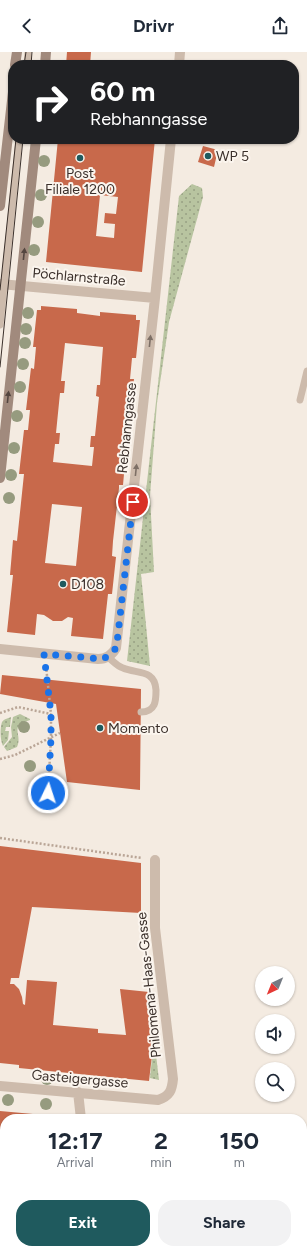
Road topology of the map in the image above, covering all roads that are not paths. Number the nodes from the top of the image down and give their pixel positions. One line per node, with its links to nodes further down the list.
1 (8, 136): 5 (main road)
2 (18, 144): 6 (lane)
3 (35, 144): 7 (main road, one-way to 3)
4 (170, 144): 8 (street, Rebhanngasse)
5 (0, 206)
6 (2, 284): 7 (street, Pöchlarnstraße); 9 (lane)
7 (20, 286): 8 (street, Pöchlarnstraße); 12 (main road, one-way to 7)
8 (155, 298): 14 (street, Rebhanngasse, one-way to 8)
9 (0, 325)
10 (307, 371): 11 (lane)
11 (300, 400)
12 (0, 478)
13 (0, 649): 14 (street)
14 (108, 657): 15 (lane)
15 (141, 712)
16 (156, 860): 19 (street, Philomena-Haas-Gasse)
17 (0, 1086): 18 (street, Gasteigergasse)
18 (78, 1092): 19 (street, Gasteigergasse); 20 (street)
19 (158, 1100)
20 (80, 1114)

